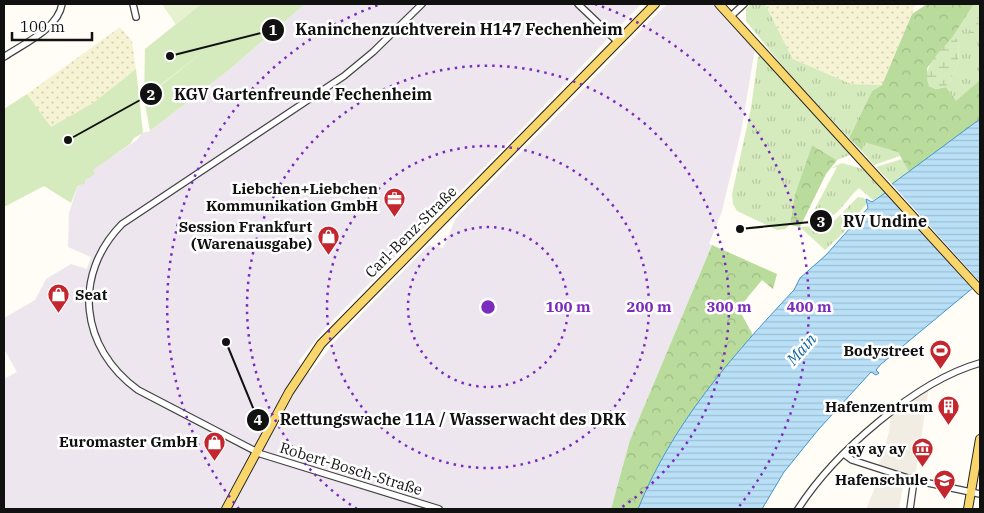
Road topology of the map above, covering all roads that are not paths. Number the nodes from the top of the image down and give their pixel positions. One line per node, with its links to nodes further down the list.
1 (62, 4): 11 (street)
2 (134, 4): 9 (street)
3 (422, 4): 15 (street, Robert-Bosch-Straße)
4 (578, 4): 10 (street)
5 (655, 4): 10 (main road, Carl-Benz-Straße)
6 (719, 4): 8 (main road)
7 (744, 4): 8 (street)
8 (731, 16): 12 (main road)
9 (136, 17)
10 (618, 42): 15 (main road, Carl-Benz-Straße)
11 (4, 57)
12 (980, 290)
13 (980, 363): 16 (street)
14 (980, 439): 18 (main road)
15 (256, 452): 20 (main road, Carl-Benz-Straße); 21 (street, Robert-Bosch-Straße)
16 (844, 454): 17 (street); 22 (street)
17 (914, 480): 18 (street); 23 (street)
18 (971, 492): 19 (street); 24 (main road)
19 (980, 494)
20 (226, 509)
21 (438, 509)
22 (798, 509)
23 (910, 509)
24 (968, 509)

